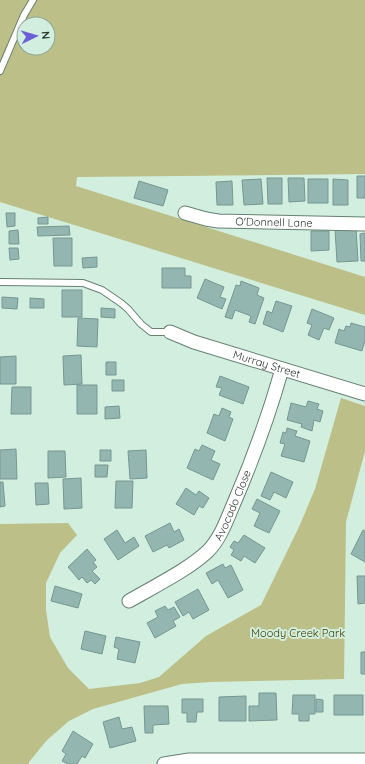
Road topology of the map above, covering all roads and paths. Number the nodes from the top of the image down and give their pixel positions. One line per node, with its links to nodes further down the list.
1 (33, 0): 2 (lane)
2 (0, 71)
3 (185, 212): 4 (street, O'Donnell Lane)
4 (365, 224)
5 (0, 282): 6 (lane)
6 (170, 332): 7 (street, Murray Street)
7 (282, 369): 8 (street, Murray Street); 9 (street, Avocado Close)
8 (365, 394)
9 (128, 601)
10 (365, 760): 11 (street)
11 (164, 764)

